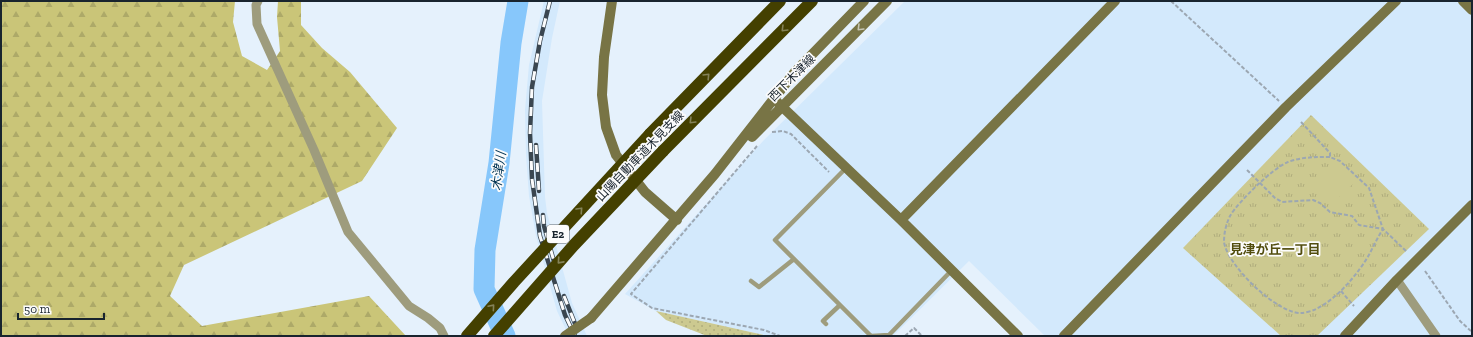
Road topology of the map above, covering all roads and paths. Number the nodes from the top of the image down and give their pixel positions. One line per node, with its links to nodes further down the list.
1 (258, 1): 37 (street)
2 (612, 1): 23 (street)
3 (780, 1): 38 (highway, 山陽自動車道木見支線 / E2, one-way to 3, bridge)
4 (812, 1): 39 (highway, 山陽自動車道木見支線 / E2, one-way to 39, bridge)
5 (864, 1): 13 (street, 西下木津線)
6 (887, 1): 13 (street, 西下木津線, one-way to 13)
7 (1115, 1): 24 (street)
8 (1171, 1): 12 (path)
9 (1396, 1): 46 (street)
10 (1463, 1): 11 (street)
11 (1472, 10)
12 (1280, 102)
13 (777, 103): 18 (street); 23 (street, 西下木津線)
14 (1301, 122): 17 (path)
15 (768, 134): 20 (path)
16 (757, 146): 41 (path)
17 (1330, 157): 21 (path); 25 (path)
18 (846, 168): 24 (street); 27 (lane)
19 (1247, 170): 21 (path)
20 (829, 172)
21 (1261, 183): 25 (path); 32 (path)
22 (1472, 205): 30 (street)
23 (677, 220): 40 (street, 西下木津線, bridge)
24 (901, 220): 28 (street)
25 (1383, 229): 26 (path); 32 (path)
26 (1407, 252)
27 (794, 259): 31 (lane); 33 (lane)
28 (951, 270): 42 (lane); 45 (street)
29 (1425, 271): 36 (path)
30 (1397, 280): 47 (street); 48 (street)
31 (751, 281)
32 (1341, 291): 34 (path)
33 (840, 305): 35 (lane); 42 (lane)
34 (1354, 306)
35 (826, 324)
36 (1472, 332)
37 (444, 336)
38 (467, 336)
39 (494, 336)
40 (565, 336)
41 (780, 336)
42 (872, 336)
43 (905, 336): 44 (path)
44 (922, 336)
45 (1018, 336)
46 (1064, 336)
47 (1345, 336)
48 (1436, 336)

